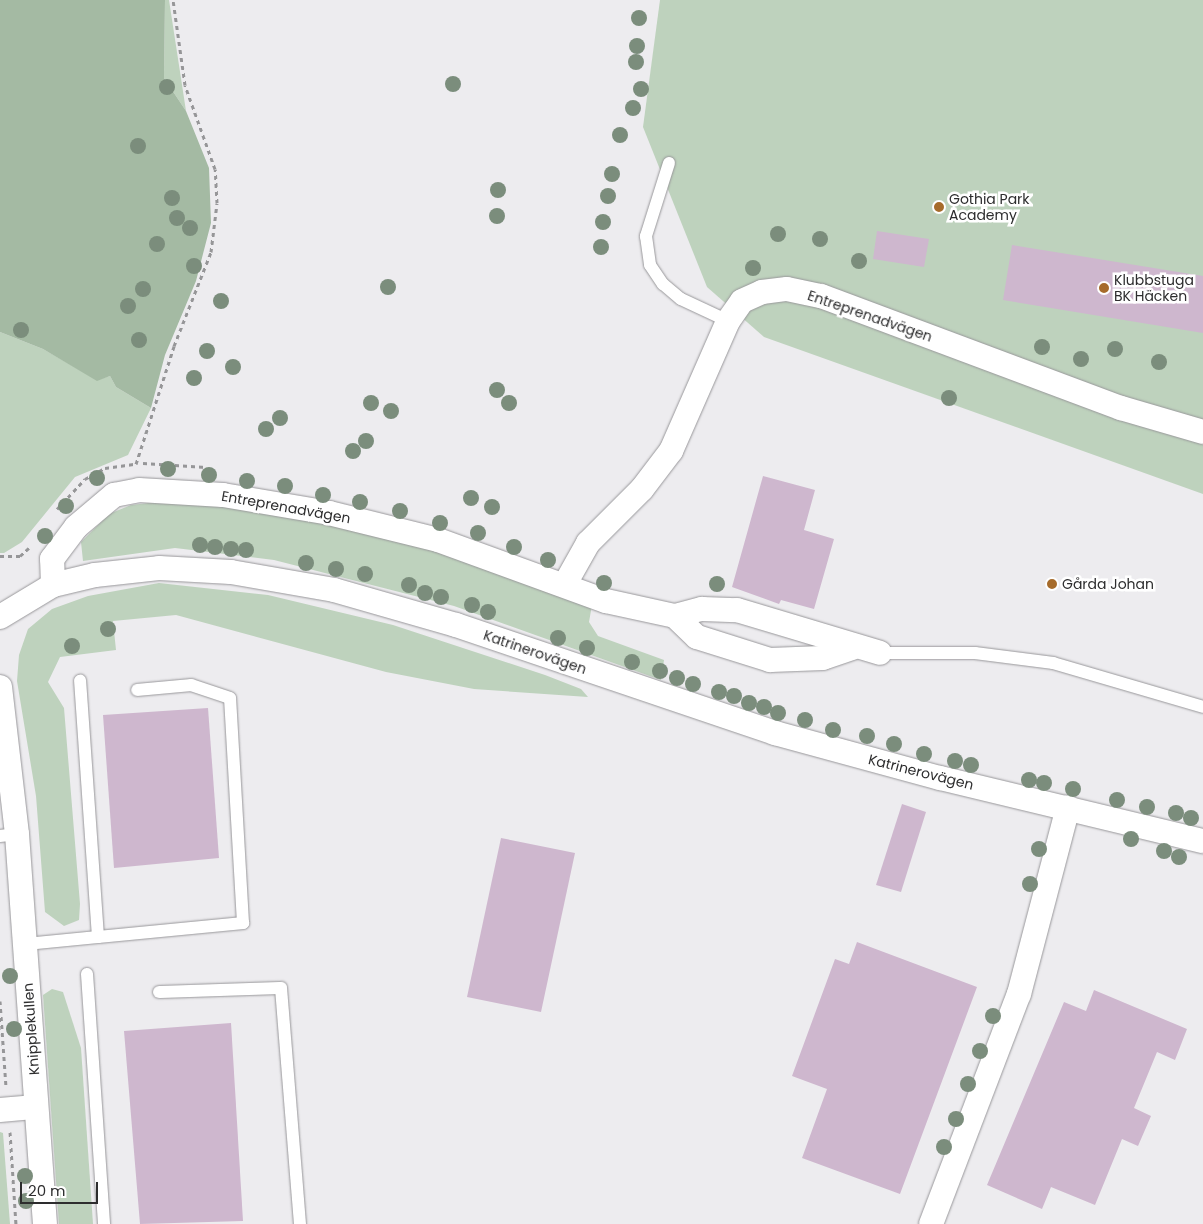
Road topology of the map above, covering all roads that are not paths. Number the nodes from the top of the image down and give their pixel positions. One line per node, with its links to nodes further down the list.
1 (669, 163): 2 (lane)
2 (728, 320): 3 (street, Entreprenadvägen); 4 (street, Entreprenadvägen)
3 (1203, 432)
4 (565, 584): 5 (street, Entreprenadvägen); 6 (street, Entreprenadvägen)
5 (53, 585): 7 (street, Katrinerovägen); 14 (street, Katrinerovägen)
6 (674, 616): 8 (street, Entreprenadvägen); 8 (street, Entreprenadvägen)
7 (0, 617)
8 (852, 648): 9 (street, Entreprenadvägen)
9 (880, 653): 13 (lane)
10 (80, 681): 17 (lane)
11 (0, 686): 15 (street, Knipplekullen)
12 (136, 690): 17 (lane)
13 (1203, 707)
14 (1068, 807): 16 (street, Katrinerovägen); 26 (street)
15 (8, 835): 18 (street, Knipplekullen)
16 (1203, 841)
17 (98, 937): 18 (lane)
18 (26, 944): 21 (street, Knipplekullen)
19 (87, 974): 24 (lane)
20 (159, 992): 25 (lane)
21 (36, 1106): 22 (street); 23 (street, Knipplekullen)
22 (0, 1110)
23 (45, 1224)
24 (104, 1224)
25 (300, 1224)
26 (931, 1224)

